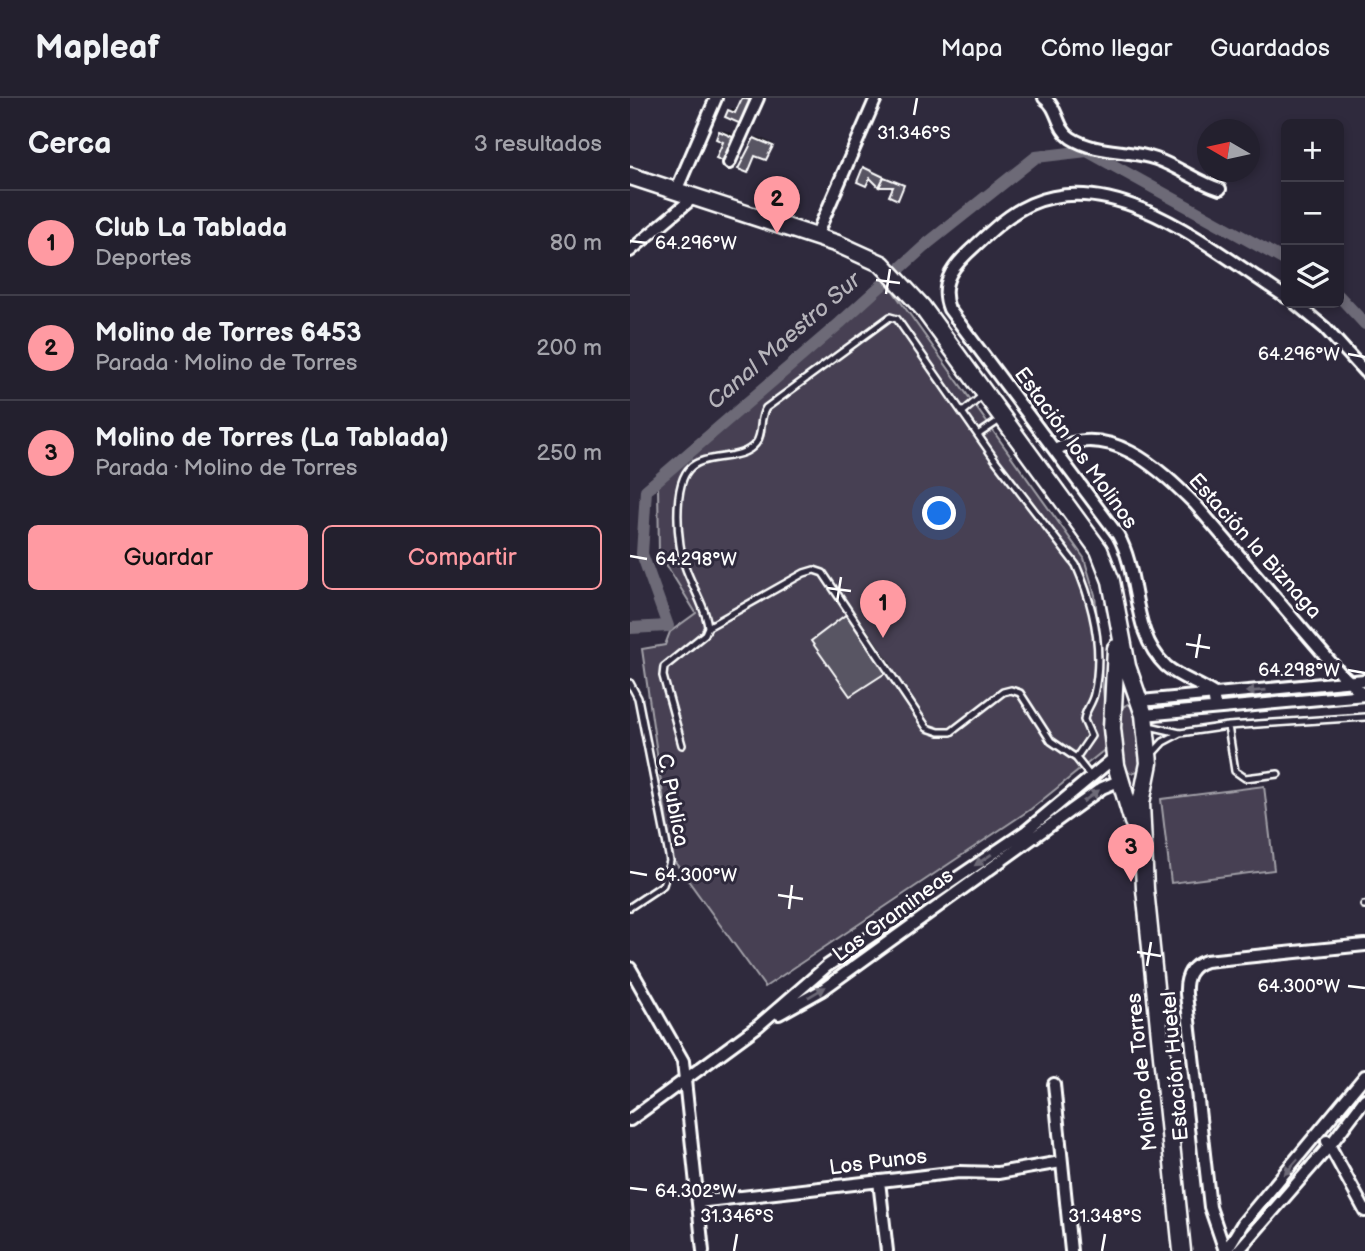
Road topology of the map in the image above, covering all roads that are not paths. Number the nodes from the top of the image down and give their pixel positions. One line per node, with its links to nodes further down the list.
1 (716, 98): 8 (street)
2 (758, 98): 5 (street)
3 (876, 98): 10 (street)
4 (1044, 98): 7 (street)
5 (729, 163)
6 (630, 176): 8 (main road, Molino de Torres)
7 (1220, 190)
8 (676, 191): 9 (main road, Molino de Torres)
9 (694, 197): 10 (main road, Molino de Torres); 11 (street)
10 (816, 236): 14 (main road, Molino de Torres)
11 (630, 251)
12 (1281, 294): 20 (street, Estación los Molinos)
13 (1301, 308): 15 (street)
14 (934, 323): 16 (main road, Molino de Torres); 21 (main road, Molino de Torres)
15 (1365, 372)
16 (985, 394): 17 (lane); 18 (main road, Molino de Torres)
17 (964, 411): 19 (lane); 23 (lane)
18 (1002, 418): 19 (lane); 21 (main road, Molino de Torres)
19 (979, 434): 38 (lane)
20 (1055, 450): 24 (street, Estación la Biznaga); 27 (street, Estación los Molinos)
21 (1041, 467): 22 (main road, Molino de Torres)
22 (1116, 618): 31 (main road, Molino de Torres); 32 (main road, Molino de Torres)
23 (708, 626): 36 (lane); 38 (lane)
24 (1342, 679): 25 (street); 27 (street, one-way to 27); 28 (street, Estación la Biznaga); 29 (street)
25 (1365, 680)
26 (630, 683): 45 (lane, C. Publica)
27 (1213, 693): 30 (street); 32 (street)
28 (1364, 695): 29 (street)
29 (1335, 698): 30 (street)
30 (1216, 706): 32 (street)
31 (1111, 711): 32 (main road); 37 (main road, Molino de Torres)
32 (1144, 713): 35 (lane); 39 (main road, Molino de Torres)
33 (1365, 717): 34 (lane)
34 (1228, 726): 35 (lane); 40 (lane)
35 (1180, 733): 39 (lane)
36 (682, 745)
37 (1115, 757): 41 (street); 42 (main road, Molino de Torres)
38 (1076, 758): 41 (lane)
39 (1149, 762): 42 (main road); 44 (main road, Molino de Torres)
40 (1278, 774)
41 (1091, 777): 43 (street)
42 (1121, 780): 43 (street, one-way to 42); 44 (main road, Molino de Torres)
43 (1042, 825): 48 (street, Las Gramineas, one-way to 43); 48 (street, Las Gramineas, one-way to 48)
44 (1145, 889): 65 (main road, Molino de Torres)
45 (630, 907)
46 (1365, 945): 66 (street, Estación Huetel)
47 (630, 968): 50 (street)
48 (758, 1026): 50 (street, Las Gramineas)
49 (1365, 1076): 53 (street)
50 (685, 1078): 55 (street, Las Gramineas); 60 (street)
51 (1054, 1084): 58 (street)
52 (1365, 1099): 54 (street)
53 (1343, 1104): 54 (street); 56 (street)
54 (1352, 1115): 57 (street)
55 (630, 1120)
56 (1319, 1135): 57 (street); 66 (street, one-way to 66)
57 (1331, 1144): 61 (street); 67 (street)
58 (1061, 1162): 59 (street, Los Punos); 64 (street)
59 (879, 1181): 60 (street, Los Punos); 63 (street)
60 (698, 1202): 62 (street)
61 (1365, 1211)
62 (703, 1251)
63 (887, 1251)
64 (1071, 1251)
65 (1182, 1251)
66 (1226, 1251)
67 (1238, 1251)

